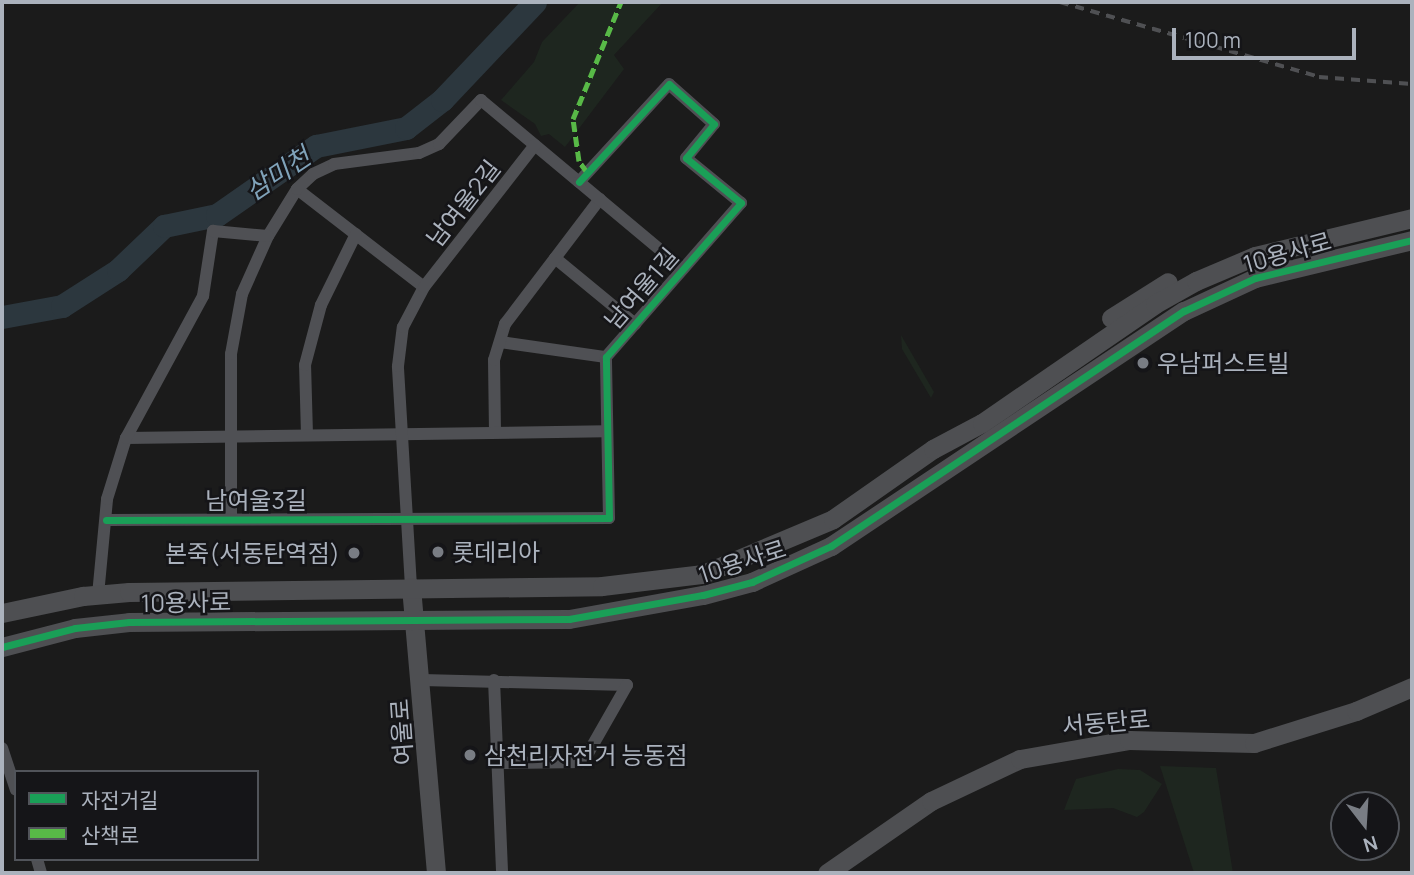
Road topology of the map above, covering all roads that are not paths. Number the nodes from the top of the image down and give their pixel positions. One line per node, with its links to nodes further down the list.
1 (535, 145): 2 (street, 남여울1길); 3 (street, 남여울3길); 13 (street, 남여울2길)
2 (579, 182): 4 (street, 남여울1길); 12 (street, 남여울1길)
3 (297, 189): 8 (street); 9 (street, 남여울3길)
4 (600, 199): 11 (street); 12 (street, 남여울1길)
5 (1412, 207): 20 (street)
6 (1412, 218): 20 (street, 10용사로)
7 (1412, 226): 24 (street, 10용사로)
8 (356, 234): 13 (street); 21 (street)
9 (268, 236): 22 (street, 남여울3길); 23 (street)
10 (1412, 240): 24 (street, 10용사로)
11 (555, 258): 14 (street, 남여울1길); 15 (street)
12 (683, 269): 14 (street, 남여울1길)
13 (424, 288): 19 (street, 남여울2길)
14 (635, 324): 16 (street, 남여울1길)
15 (500, 342): 16 (street, 남여울1길); 18 (street)
16 (606, 357): 17 (street, 남여울1길)
17 (605, 430): 18 (street); 26 (street, 남여울1길)
18 (495, 432): 19 (street)
19 (402, 433): 21 (street); 26 (street, 남여울2길)
20 (957, 434): 28 (street, 10용사로)
21 (307, 435): 22 (street)
22 (229, 436): 23 (street); 25 (street, 남여울3길)
23 (126, 438): 27 (street)
24 (969, 452): 31 (street, 10용사로)
25 (232, 519): 26 (street, 남여울3길); 27 (street, 남여울3길)
26 (406, 519): 28 (street, 남여울2길)
27 (106, 520): 29 (street)
28 (411, 587): 29 (street, 10용사로); 31 (street, 여울로)
29 (98, 595): 30 (street, 10용사로)
30 (2, 613)
31 (416, 620): 32 (street, 10용사로); 33 (street, 여울로)
32 (2, 647)
33 (422, 680): 34 (street); 39 (street, 여울로)
34 (494, 680): 37 (street); 37 (street)
35 (1412, 687): 41 (street, 서동탄로)
36 (2, 748): 38 (street)
37 (498, 763): 40 (street)
38 (14, 784)
39 (436, 873)
40 (502, 873)
41 (827, 873)

